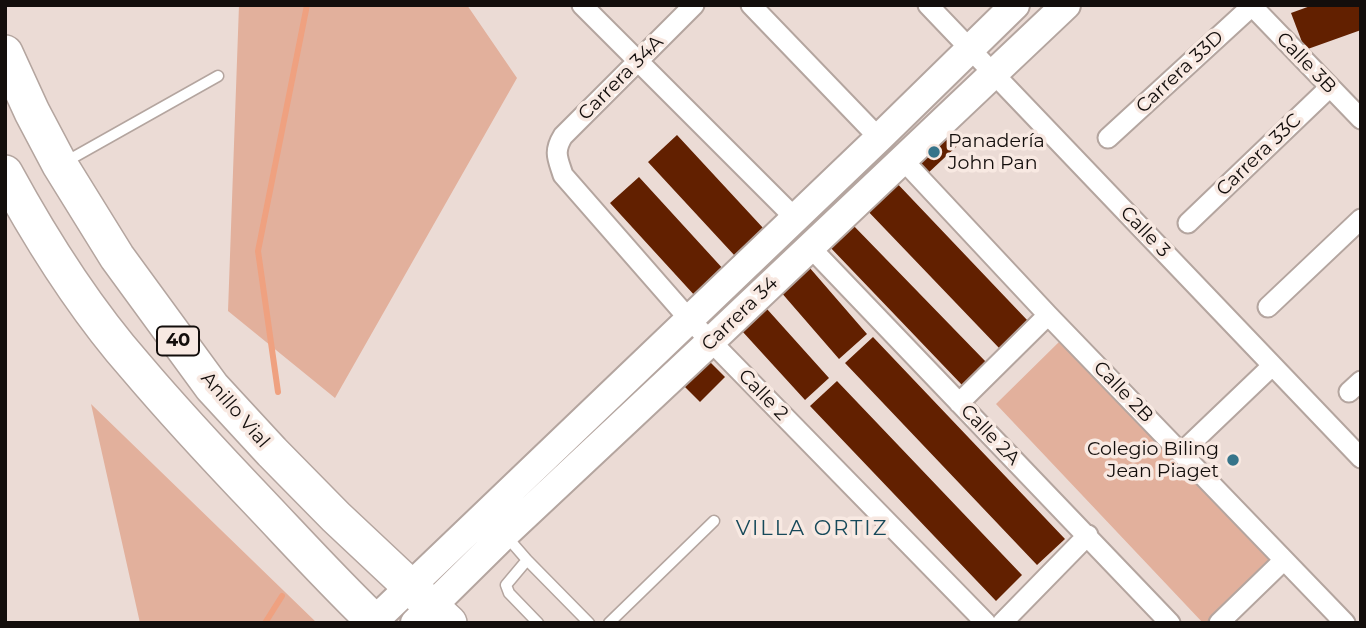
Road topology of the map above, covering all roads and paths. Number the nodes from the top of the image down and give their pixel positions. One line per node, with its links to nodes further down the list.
1 (582, 5): 10 (street)
2 (694, 5): 10 (street, Carrera 34A)
3 (751, 5): 15 (street)
4 (929, 5): 8 (street, Calle 3)
5 (1015, 5): 8 (street, Carrera 34)
6 (1066, 5): 11 (street, Carrera 34)
7 (1252, 6): 13 (street, Calle 3B); 16 (street, Carrera 33D)
8 (970, 47): 11 (street, Calle 3); 15 (street, Carrera 34)
9 (5, 53): 19 (highway, Anillo Vial / 40)
10 (638, 61): 17 (street, Carrera 34A); 21 (street)
11 (994, 74): 18 (street, Carrera 34); 29 (street, Calle 3)
12 (218, 76): 19 (lane)
13 (1330, 87): 14 (street, Calle 3B); 23 (street, Carrera 33C)
14 (1361, 119)
15 (879, 138): 21 (street, Carrera 34)
16 (1108, 138)
17 (556, 155): 27 (street, Calle 2)
18 (903, 160): 24 (street, Carrera 34); 26 (street, Calle 2B)
19 (60, 165): 38 (highway, Anillo Vial / 40)
20 (8, 183): 39 (highway, 40)
21 (795, 218): 27 (street, Carrera 34)
22 (1361, 219): 25 (street)
23 (1188, 223)
24 (810, 247): 28 (street, Carrera 34); 30 (street, Calle 2A)
25 (1268, 307)
26 (1048, 315): 30 (street); 31 (street, Calle 2B)
27 (689, 319): 28 (street, Calle 2); 38 (street, Carrera 34)
28 (711, 341): 34 (street, Carrera 34); 43 (street, Calle 2)
29 (1272, 366): 31 (street); 32 (street, Calle 3)
30 (959, 403): 35 (street, Calle 2A)
31 (1182, 452): 37 (street, Calle 2B)
32 (1361, 458)
33 (714, 521): 42 (lane)
34 (505, 534): 36 (lane); 38 (street, Carrera 34)
35 (1088, 535): 44 (street); 45 (street, Calle 2A)
36 (527, 560): 40 (lane); 41 (lane)
37 (1284, 560): 46 (street); 47 (street, Calle 2B)
38 (426, 609): 39 (street, Carrera 34)
39 (366, 622)
40 (538, 623)
41 (589, 623)
42 (609, 623)
43 (986, 623)
44 (1002, 623)
45 (1170, 623)
46 (1219, 623)
47 (1345, 623)

